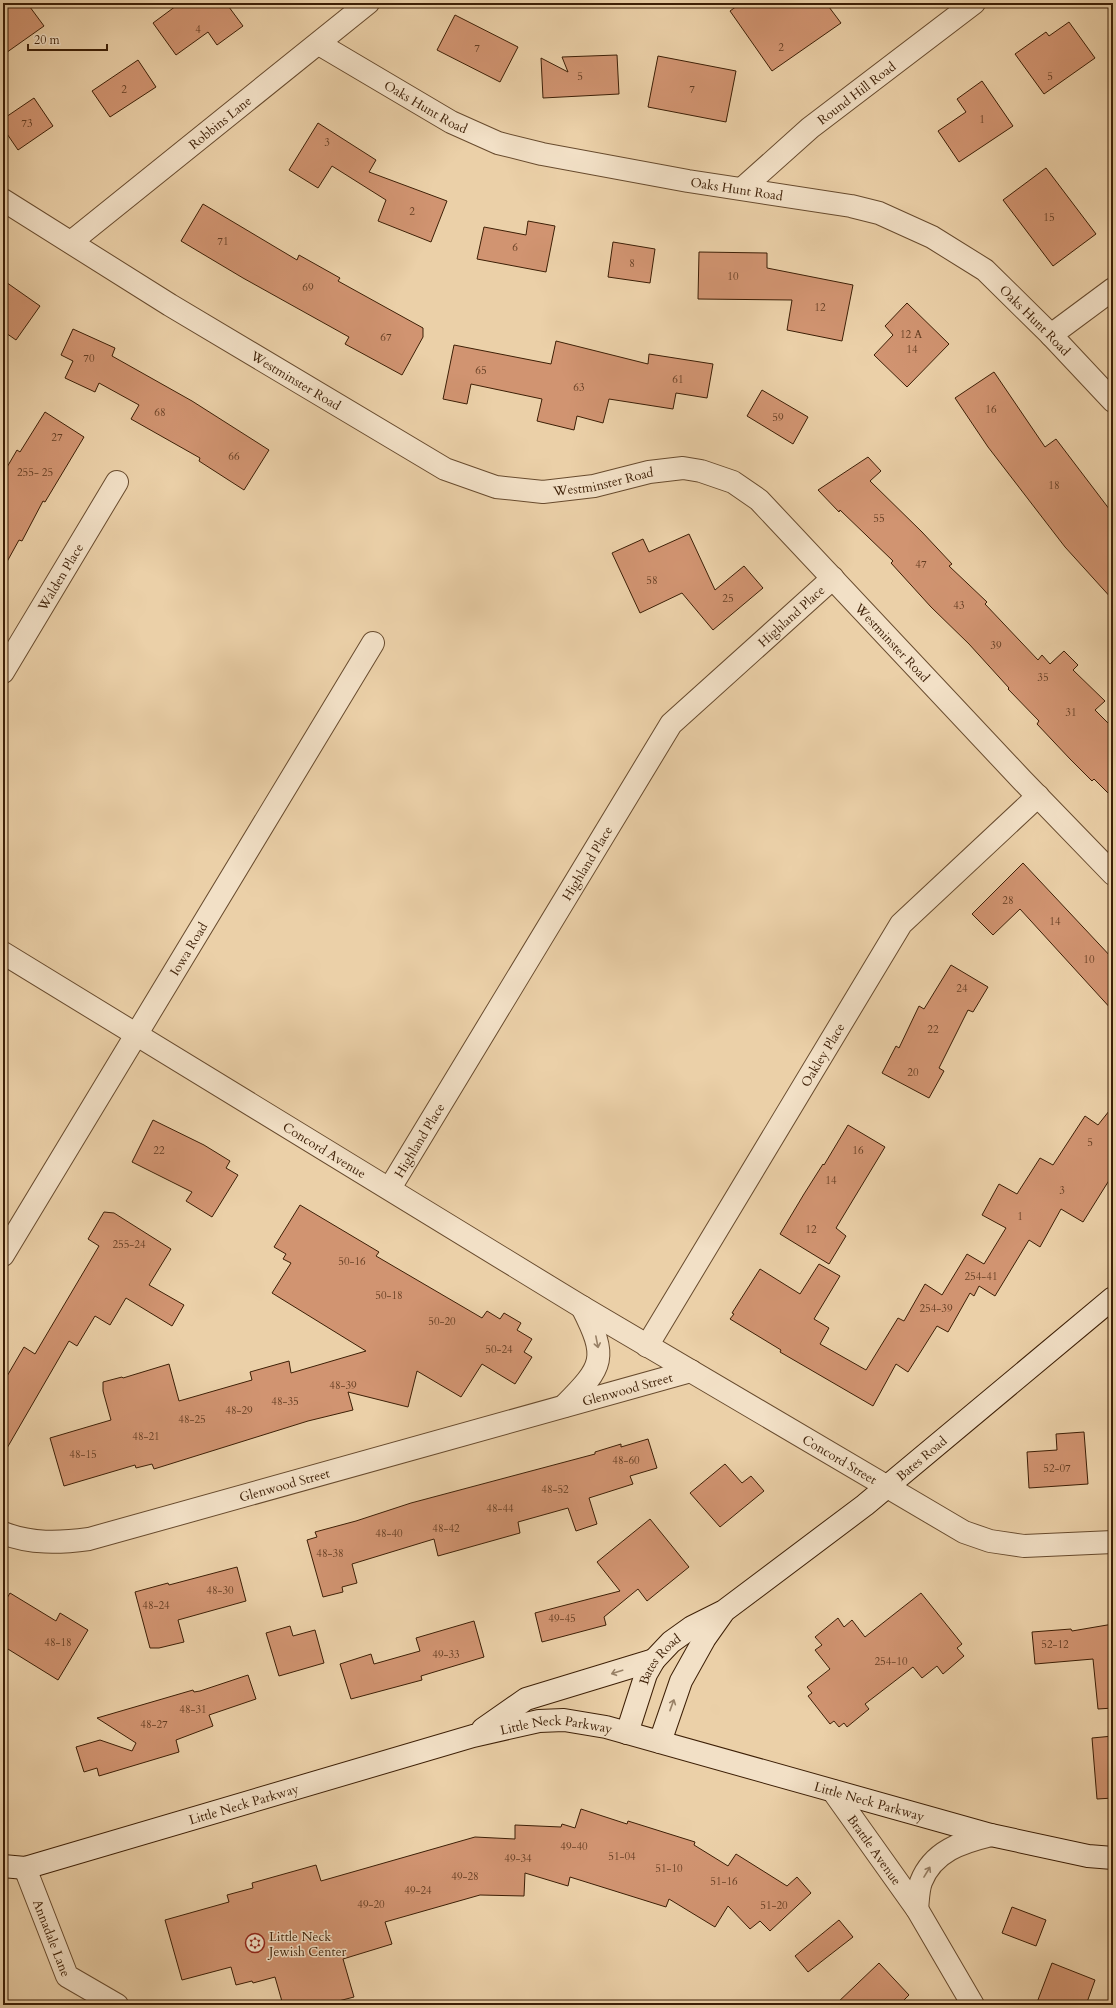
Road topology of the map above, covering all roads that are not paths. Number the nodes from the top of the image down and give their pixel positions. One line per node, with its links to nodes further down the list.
1 (368, 3): 3 (street, Robbins Lane)
2 (974, 3): 4 (street, Round Hill Road)
3 (319, 44): 4 (street, Oaks Hunt Road); 6 (street, Robbins Lane)
4 (743, 188): 8 (street, Oaks Hunt Road)
5 (3, 200): 6 (street, Westminster Road)
6 (71, 242): 11 (street, Westminster Road)
7 (1113, 289): 8 (street)
8 (1051, 335): 9 (street, Oaks Hunt Road)
9 (1113, 401)
10 (117, 482): 13 (street, Walden Place)
11 (833, 578): 14 (street, Westminster Road); 18 (street, Highland Place)
12 (373, 643): 17 (street, Iowa Road)
13 (3, 672)
14 (1038, 796): 15 (street, Westminster Road); 22 (street, Oakley Place)
15 (1113, 874)
16 (3, 953): 17 (street, Concord Avenue)
17 (136, 1033): 18 (street, Concord Avenue); 19 (street, Iowa Road)
18 (390, 1188): 21 (street, Concord Avenue)
19 (3, 1255)
20 (1113, 1298): 25 (street, Bates Road)
21 (582, 1307): 22 (street, Concord Avenue); 24 (street, Glenwood Street, one-way to 24)
22 (647, 1346): 23 (street, Concord Street)
23 (691, 1372): 24 (street, Glenwood Street); 25 (street, Concord Street)
24 (564, 1406): 26 (street, Glenwood Street)
25 (887, 1487): 27 (street, Concord Street); 28 (street, Bates Road)
26 (3, 1533)
27 (1113, 1542)
28 (724, 1611): 29 (street, Bates Road); 32 (street, Bates Road, one-way to 28)
29 (654, 1660): 30 (street, Bates Road); 31 (street, one-way to 31)
30 (627, 1733): 31 (street, Little Neck Parkway); 32 (street, Little Neck Parkway)
31 (473, 1736): 37 (street, Little Neck Parkway)
32 (660, 1742): 33 (street, Little Neck Parkway)
33 (834, 1791): 34 (street, Little Neck Parkway); 38 (street, Brattle Avenue)
34 (992, 1834): 35 (street, Little Neck Parkway); 38 (street, Brattle Avenue, one-way to 34)
35 (1113, 1858)
36 (3, 1866): 37 (street, Little Neck Parkway)
37 (25, 1868): 39 (street, Annadale Lane)
38 (917, 1909): 40 (street, Brattle Avenue)
39 (117, 2005)
40 (973, 2005)

